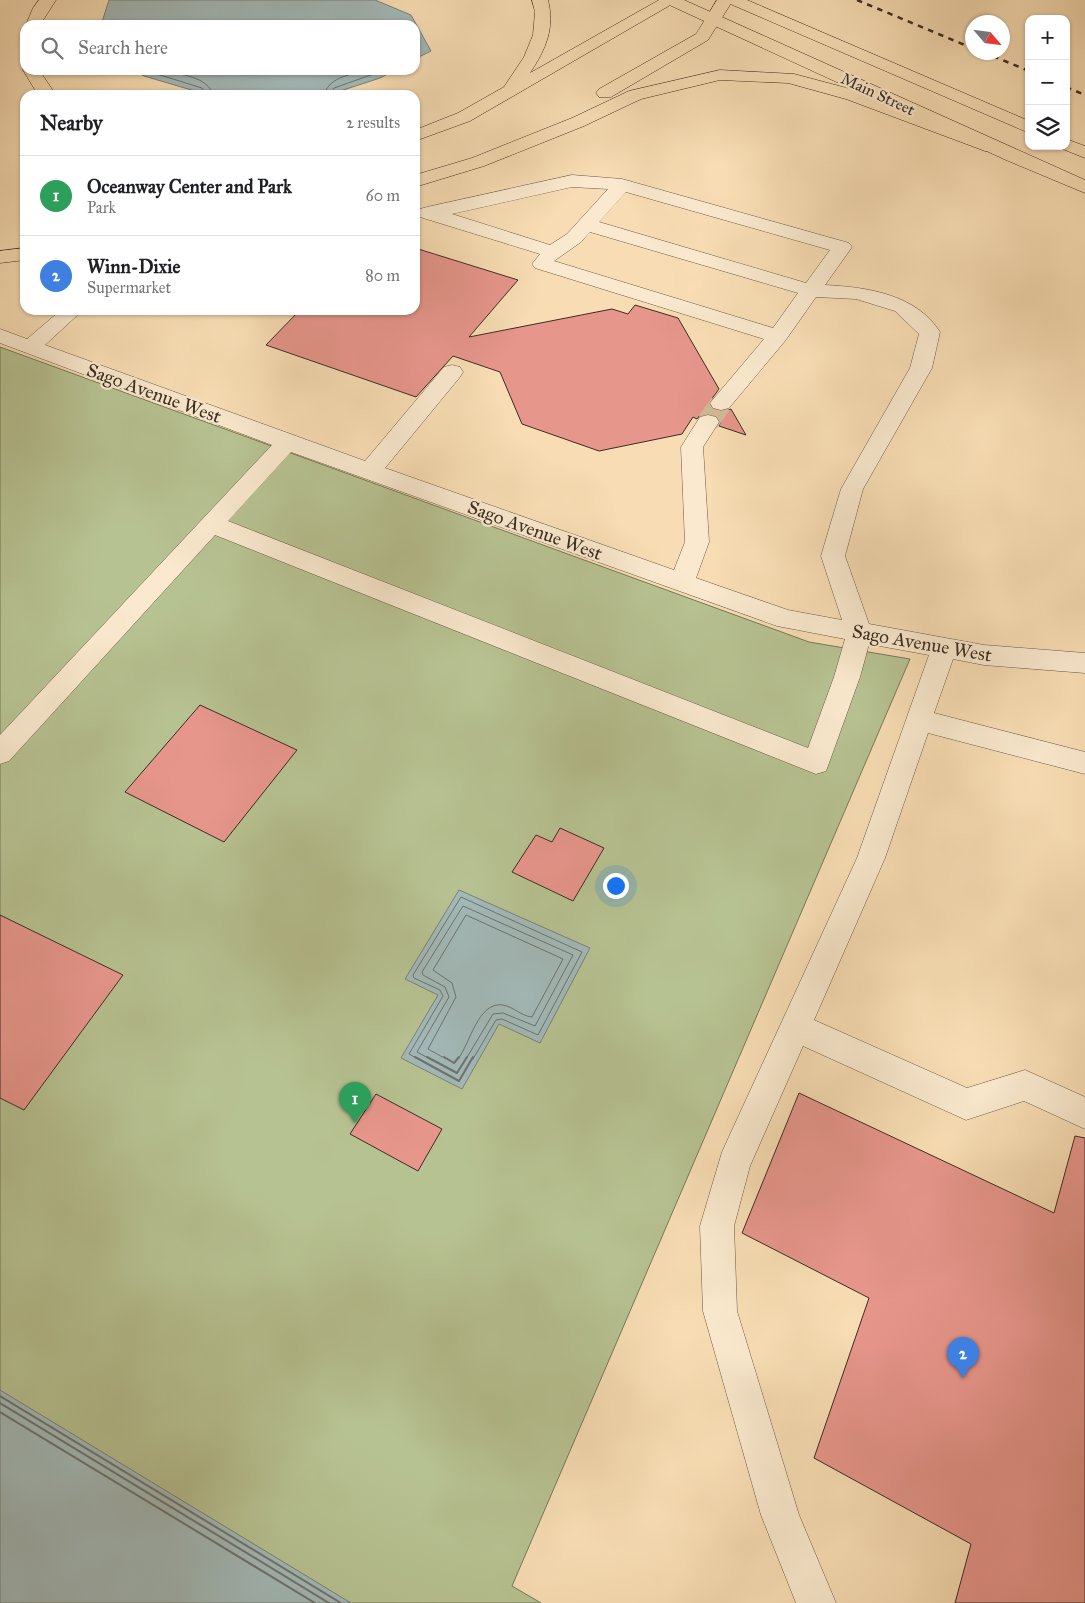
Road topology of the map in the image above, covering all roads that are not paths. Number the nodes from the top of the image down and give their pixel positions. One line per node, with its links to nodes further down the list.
1 (48, 0): 7 (main road)
2 (540, 0): 10 (main road)
3 (671, 0): 6 (main road, Main Street); 10 (main road)
4 (725, 0): 6 (main road)
5 (734, 0): 11 (main road, Main Street)
6 (714, 18): 14 (main road, Main Street); 16 (main road)
7 (35, 20)
8 (34, 75): 9 (main road)
9 (44, 90)
10 (510, 90): 12 (main road)
11 (1025, 126)
12 (420, 134)
13 (1070, 146): 15 (main road)
14 (991, 147): 16 (main road); 19 (main road, Main Street)
15 (1085, 152)
16 (478, 162): 17 (main road)
17 (420, 179)
18 (622, 185): 20 (street); 21 (street); 25 (street)
19 (1085, 188)
20 (421, 214): 22 (street)
21 (587, 225): 22 (street); 25 (street)
22 (552, 252): 28 (street)
23 (20, 255): 24 (main road)
24 (0, 257)
25 (813, 291): 28 (street); 35 (street)
26 (67, 315): 29 (street)
27 (0, 336): 29 (street, Sago Avenue West)
28 (778, 336): 34 (street)
29 (30, 347): 31 (street, Sago Avenue West)
30 (452, 372): 32 (street)
31 (287, 442): 32 (street, Sago Avenue West); 33 (street)
32 (370, 471): 34 (street, Sago Avenue West)
33 (212, 524): 35 (street); 39 (street)
34 (682, 582): 35 (street, Sago Avenue West)
35 (858, 632): 36 (street, Sago Avenue West)
36 (944, 648): 37 (street, Sago Avenue West); 38 (street)
37 (1085, 662)
38 (919, 720): 40 (street); 41 (street)
39 (0, 753)
40 (1085, 763)
41 (797, 1028): 42 (street); 43 (street)
42 (1085, 1113)
43 (816, 1603)

